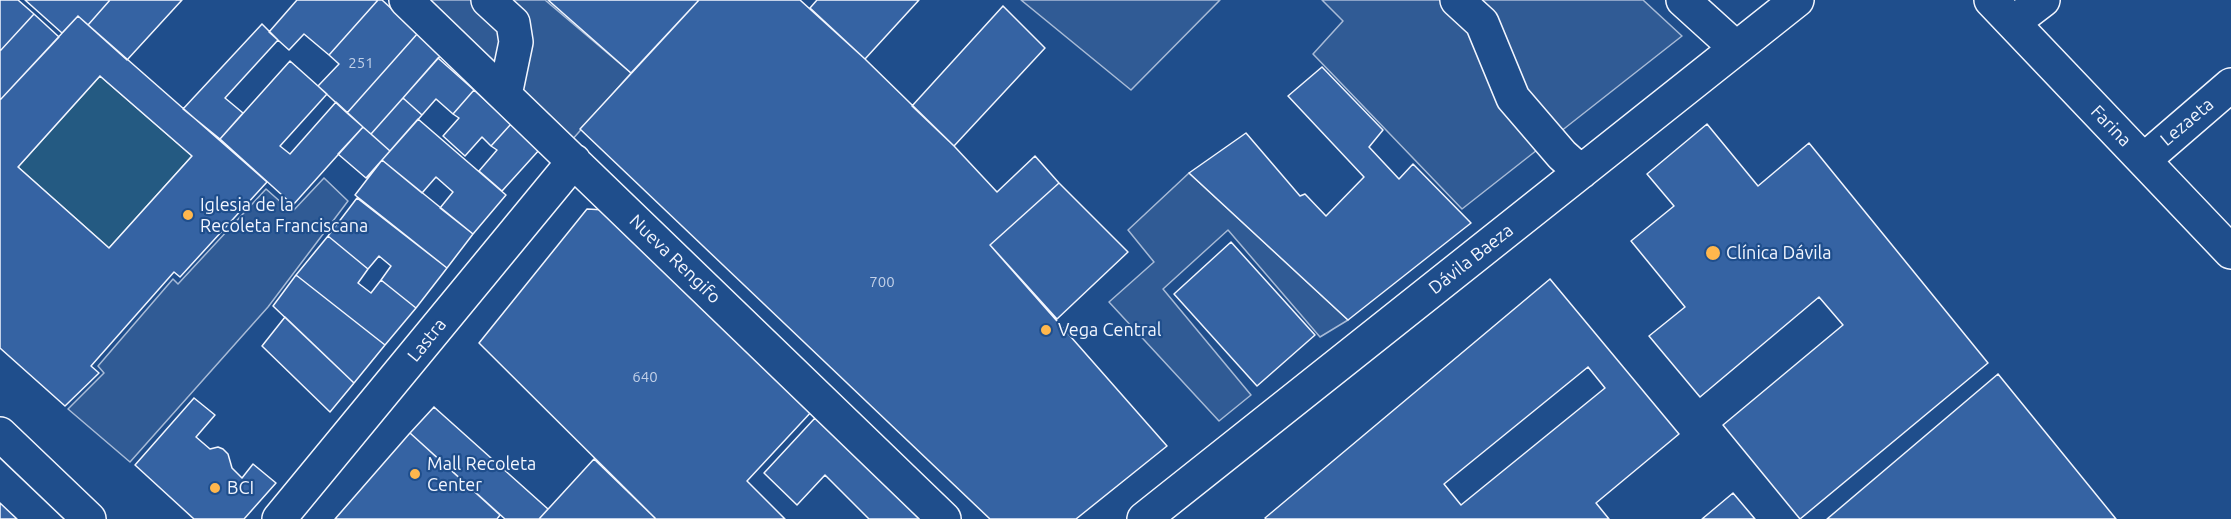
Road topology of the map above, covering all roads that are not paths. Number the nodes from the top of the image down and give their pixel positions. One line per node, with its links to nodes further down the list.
1 (406, 0): 10 (street, Nueva Rengifo)
2 (488, 0): 10 (street)
3 (1457, 0): 13 (street)
4 (1683, 0): 8 (street)
5 (1797, 0): 8 (street, Dávila Baeza)
6 (2043, 0): 7 (street)
7 (2002, 12): 11 (street, Farina)
8 (1736, 48): 13 (street, Dávila Baeza)
9 (2231, 86): 11 (street, Lezaeta)
10 (505, 95): 12 (street, Nueva Rengifo)
11 (2144, 160): 14 (street, Farina)
12 (574, 161): 17 (street, Lastra); 18 (street, Nueva Rengifo)
13 (1581, 172): 19 (street, Dávila Baeza)
14 (2231, 252)
15 (0, 434): 16 (street)
16 (89, 519)
17 (279, 519)
18 (944, 519)
19 (1144, 519)

